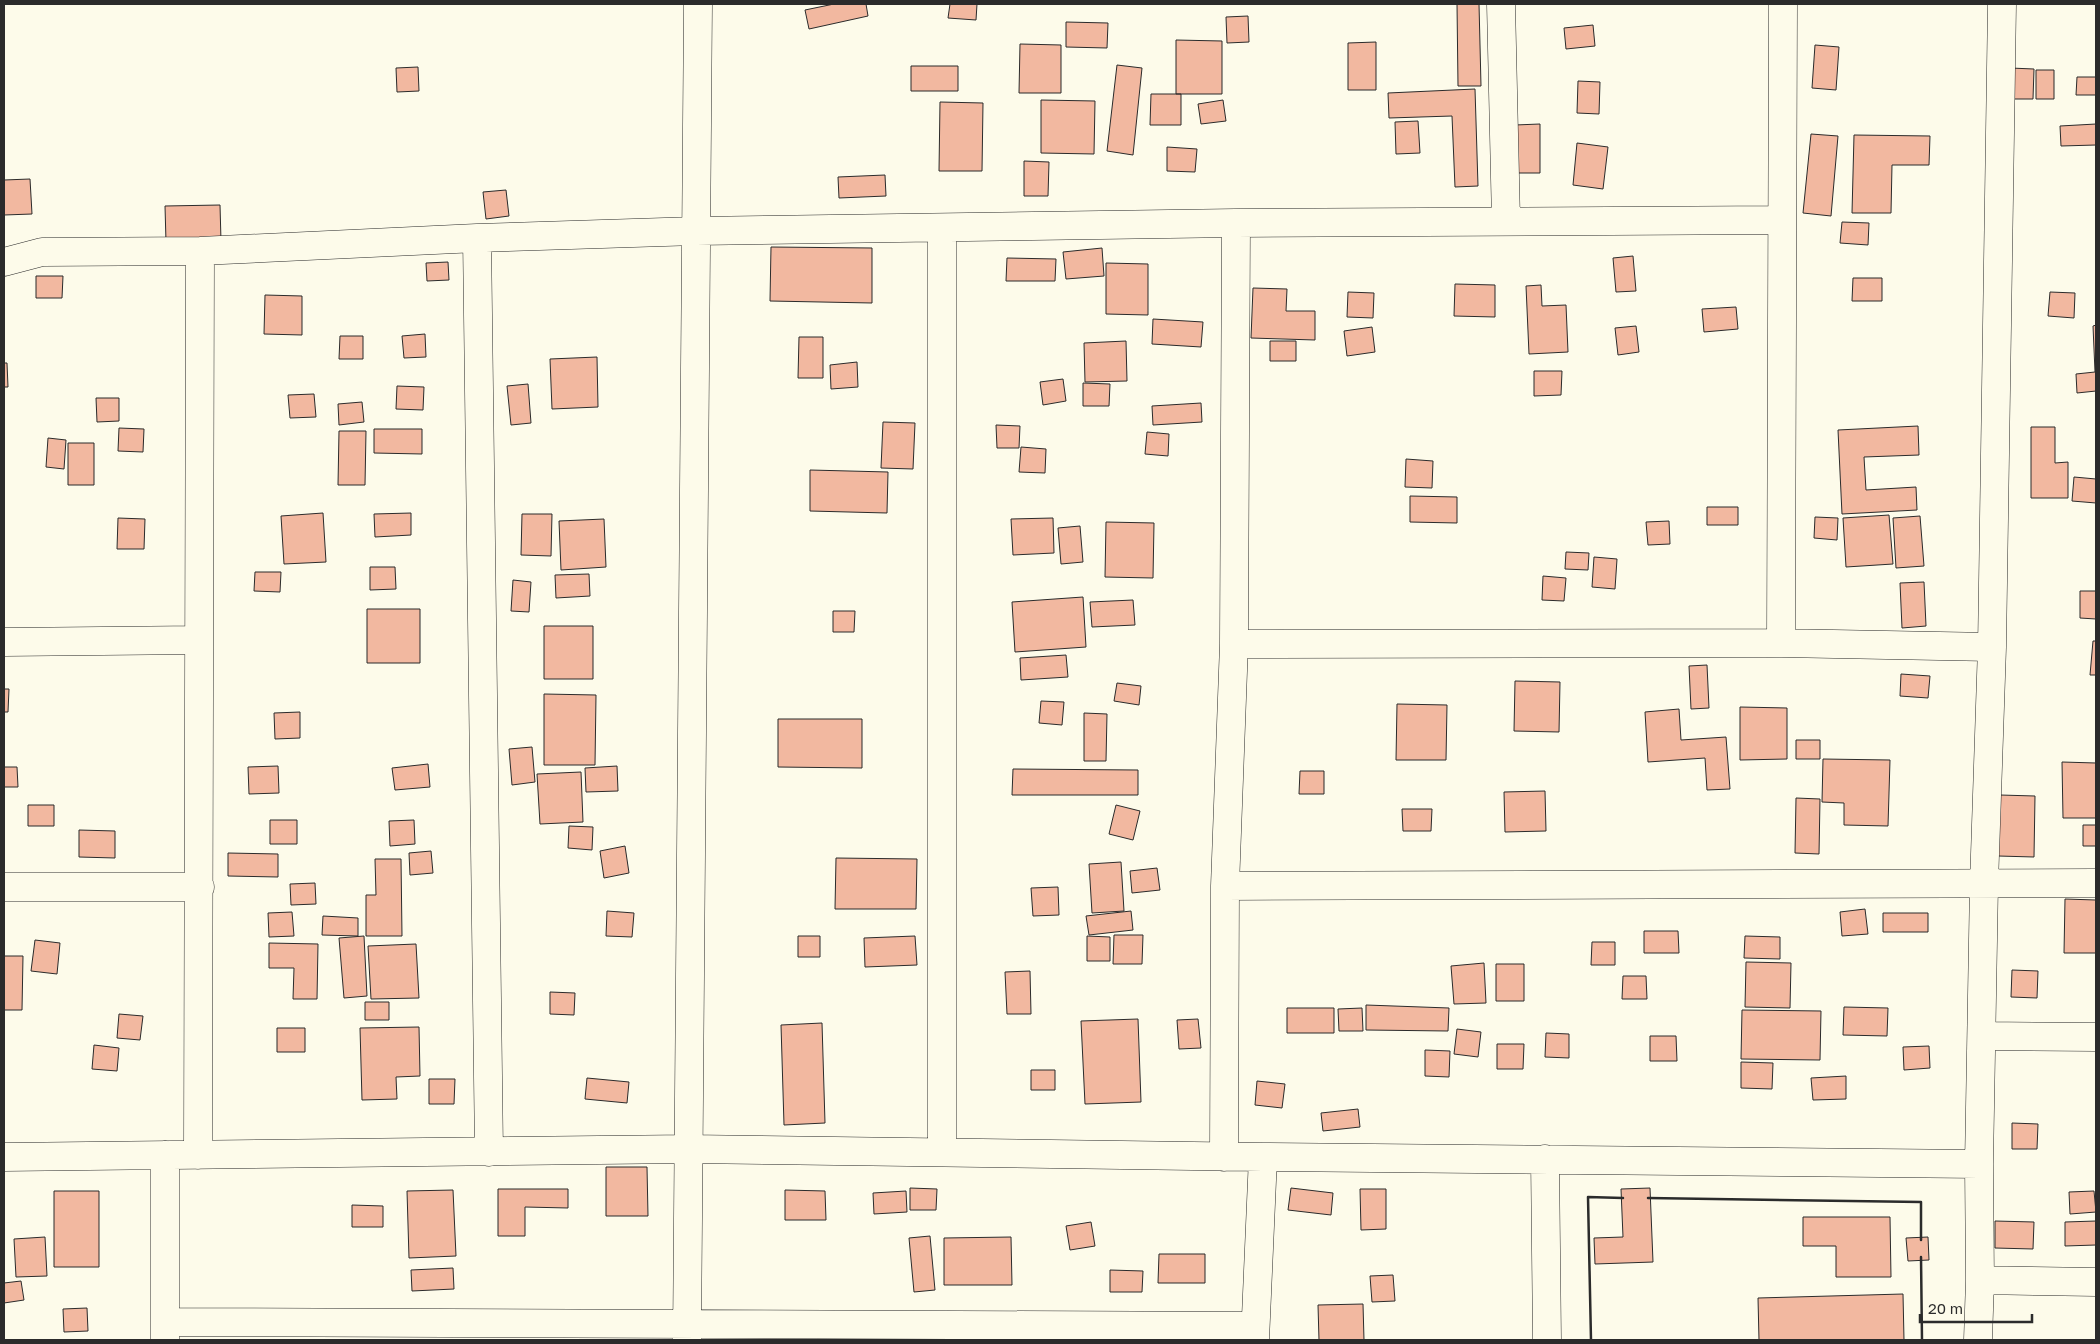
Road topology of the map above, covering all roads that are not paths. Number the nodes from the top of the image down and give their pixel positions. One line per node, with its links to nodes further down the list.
1 (698, 4): 9 (street)
2 (1501, 4): 6 (street)
3 (1783, 4): 5 (street)
4 (2002, 4): 17 (street)
5 (1781, 220): 6 (street); 15 (street)
6 (1506, 221): 7 (street)
7 (1236, 223): 8 (street); 16 (street)
8 (942, 228): 9 (street); 27 (street)
9 (696, 231): 10 (street); 25 (street)
10 (477, 238): 11 (street); 26 (street)
11 (200, 251): 12 (street); 13 (street)
12 (4, 262)
13 (198, 640): 14 (street); 22 (street)
14 (4, 642)
15 (1781, 643): 16 (street); 17 (street)
16 (1234, 644): 20 (street)
17 (1992, 647): 19 (street)
18 (2096, 883): 19 (street)
19 (1984, 884): 20 (street); 23 (street)
20 (1225, 886): 31 (street)
21 (4, 887): 22 (street)
22 (200, 887): 29 (street)
23 (1982, 1036): 24 (street); 34 (street)
24 (2096, 1037)
25 (689, 1149): 26 (street); 27 (street); 38 (street)
26 (489, 1152): 29 (street)
27 (942, 1152): 31 (street)
28 (165, 1155): 29 (street); 30 (street); 37 (street)
29 (198, 1155)
30 (4, 1157)
31 (1224, 1157): 32 (street)
32 (1262, 1158): 33 (street); 39 (street)
33 (1545, 1159): 34 (street); 40 (street)
34 (1979, 1164): 35 (street)
35 (1980, 1280): 36 (street); 41 (street)
36 (2096, 1282)
37 (165, 1331): 38 (street)
38 (688, 1332): 39 (street)
39 (1255, 1333)
40 (1546, 1340)
41 (1978, 1340)

